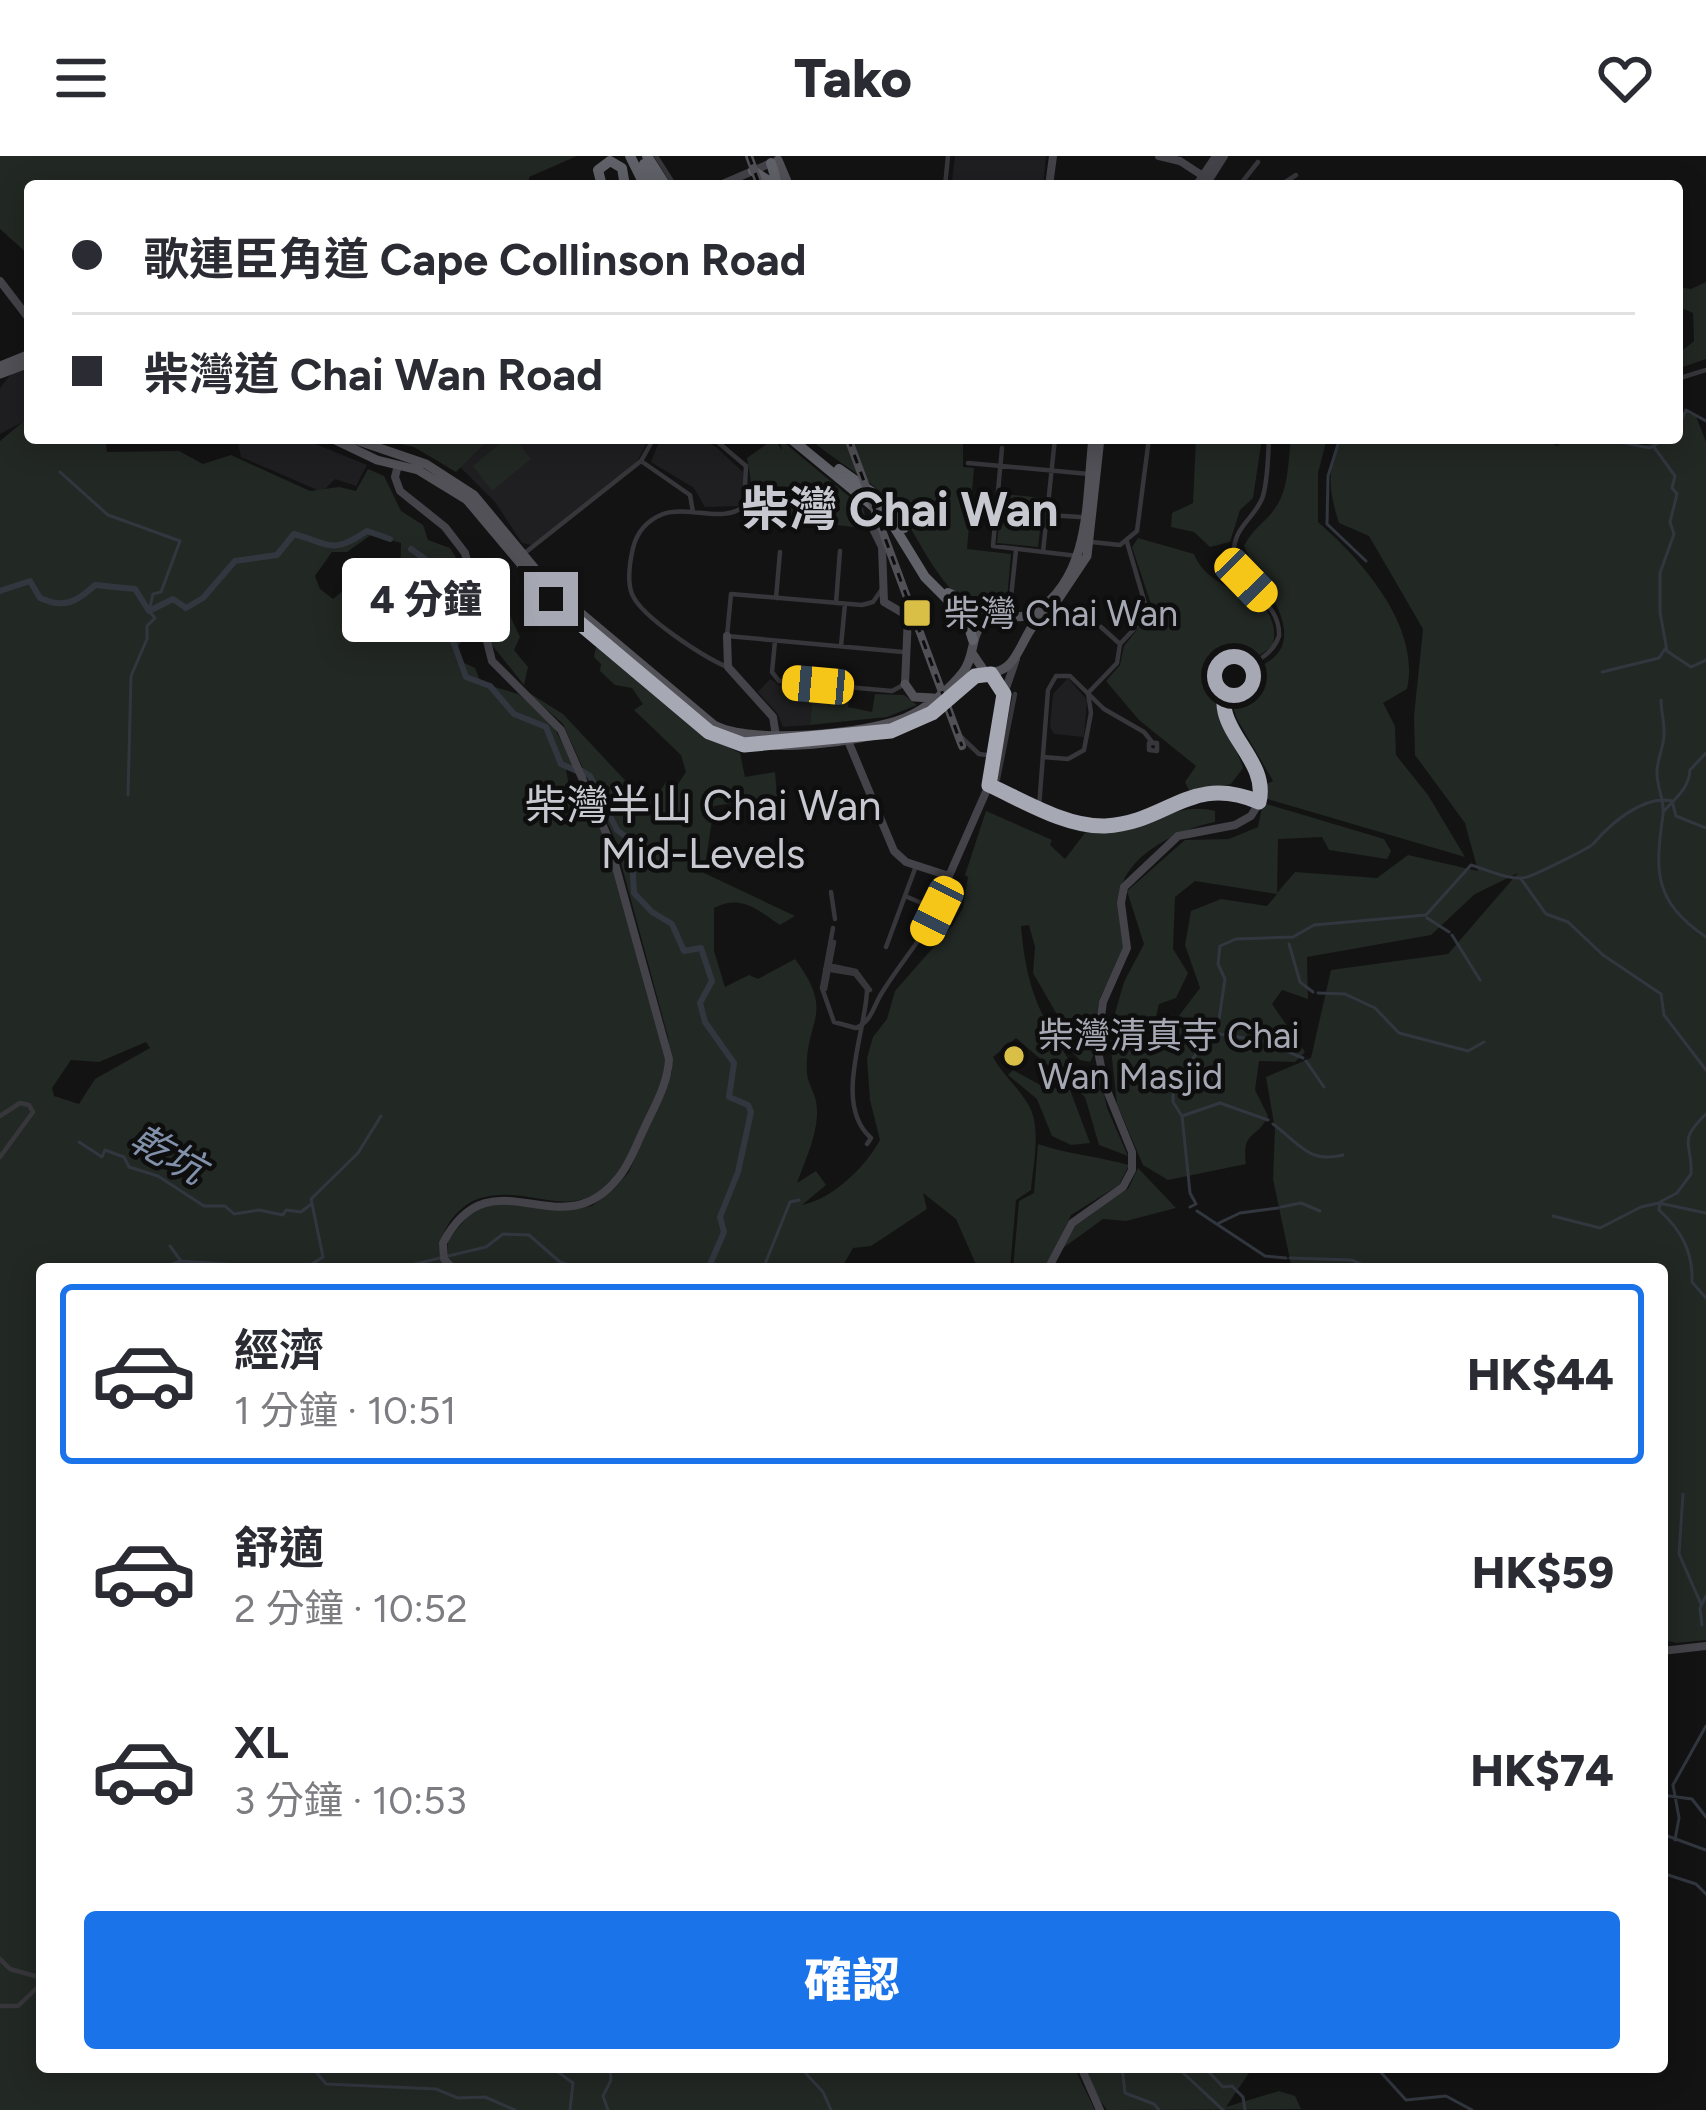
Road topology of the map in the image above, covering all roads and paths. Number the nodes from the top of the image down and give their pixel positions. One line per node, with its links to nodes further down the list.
1 (648, 156): 9 (street)
2 (1159, 156): 12 (street)
3 (774, 159): 5 (street)
4 (1258, 162): 13 (street)
5 (753, 171): 10 (street); 11 (highway)
6 (1296, 175): 14 (street)
7 (600, 180): 8 (highway)
8 (624, 180)
9 (670, 180)
10 (732, 180)
11 (768, 180)
12 (1205, 180)
13 (1244, 180)
14 (1288, 180)
15 (0, 280): 16 (street)
16 (24, 312)
17 (343, 444): 28 (main road)
18 (363, 444): 28 (main road)
19 (651, 444): 29 (street)
20 (720, 444): 34 (street)
21 (801, 444): 37 (highway)
22 (802, 444): 51 (highway)
23 (1054, 444): 32 (street)
24 (1096, 444): 33 (main road)
25 (1148, 444): 39 (street)
26 (1269, 444): 76 (street)
27 (1002, 448): 31 (street)
28 (399, 461): 45 (main road); 88 (street)
29 (641, 461): 34 (street); 45 (street)
30 (968, 463): 31 (street)
31 (1000, 466): 32 (street); 40 (street)
32 (1052, 472): 33 (street); 35 (street)
33 (1093, 475): 38 (main road)
34 (693, 512): 61 (street)
35 (1047, 515): 36 (street); 43 (street)
36 (1080, 517)
37 (900, 533): 46 (street); 58 (highway)
38 (1086, 541): 39 (street); 44 (main road); 55 (main road)
39 (1127, 542): 56 (street)
40 (1016, 550): 43 (street); 47 (street)
41 (840, 551): 49 (street)
42 (780, 552): 48 (street)
43 (1043, 552): 44 (street)
44 (1078, 556): 51 (main road)
45 (520, 557): 71 (main road)
46 (882, 589): 50 (street); 59 (street)
47 (1011, 597)
48 (776, 598): 49 (street); 53 (street)
49 (836, 603): 50 (street)
50 (845, 604): 57 (street)
51 (1000, 616): 55 (main road); 58 (main road)
52 (1101, 627): 56 (street)
53 (727, 636): 54 (street); 61 (street)
54 (775, 640): 57 (street); 63 (street)
55 (1019, 640): 60 (main road)
56 (1120, 644): 64 (street)
57 (841, 646): 59 (street)
58 (973, 647): 62 (main road); 66 (main road)
59 (907, 652): 63 (street)
60 (1016, 659): 62 (main road); 65 (street)
61 (728, 667): 71 (street)
62 (988, 673): 65 (street); 69 (main road)
63 (904, 684): 66 (main road)
64 (1088, 693): 72 (street); 74 (street); 74 (street)
65 (1010, 694): 67 (street); 68 (street)
66 (934, 698): 69 (main road)
67 (998, 728): 68 (street); 73 (street)
68 (1010, 729): 75 (street)
69 (845, 733): 71 (main road); 78 (street)
70 (957, 733): 73 (street)
71 (777, 740)
72 (1152, 742)
73 (994, 756): 75 (street)
74 (1043, 757): 77 (street)
75 (990, 784): 77 (street); 79 (street)
76 (1259, 802): 77 (street); 89 (street)
77 (1039, 807)
78 (916, 866): 79 (street); 81 (street)
79 (949, 876): 84 (street)
80 (831, 892): 84 (street)
81 (905, 896): 82 (street); 83 (street)
82 (931, 908)
83 (886, 947)
84 (828, 967): 86 (street)
85 (0, 1116): 87 (street)
86 (864, 1132)
87 (0, 1157)
88 (448, 1263)
89 (1051, 1263)
90 (1706, 1646): 91 (street)
91 (1668, 1650)
92 (0, 1959): 93 (street)
93 (36, 1978)
94 (36, 1986): 95 (street)
95 (0, 2006)
96 (1085, 2073): 97 (street)
97 (1100, 2110)

